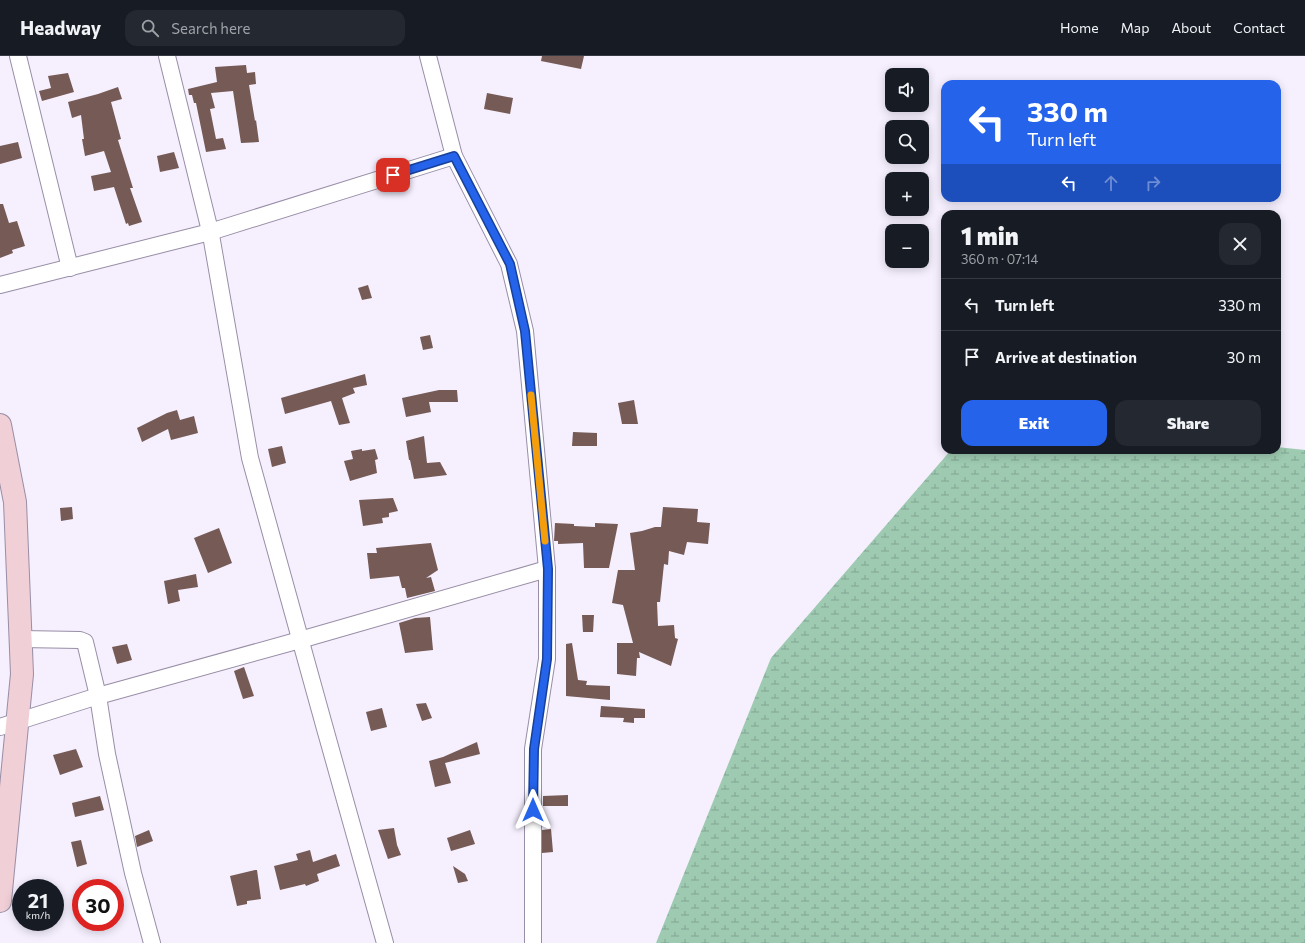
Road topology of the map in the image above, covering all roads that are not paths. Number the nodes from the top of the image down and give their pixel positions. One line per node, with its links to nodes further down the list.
1 (18, 56): 6 (street)
2 (167, 56): 5 (street)
3 (428, 56): 4 (street)
4 (454, 156): 5 (street); 9 (street)
5 (210, 232): 6 (street); 11 (street)
6 (70, 268): 7 (street)
7 (0, 285)
8 (0, 425): 10 (main road)
9 (548, 569): 11 (street); 17 (street)
10 (21, 639): 12 (street); 13 (main road)
11 (300, 640): 12 (street); 16 (street)
12 (98, 696): 13 (street); 15 (street)
13 (9, 724): 14 (main road)
14 (0, 900)
15 (152, 943)
16 (385, 943)
17 (533, 943)

